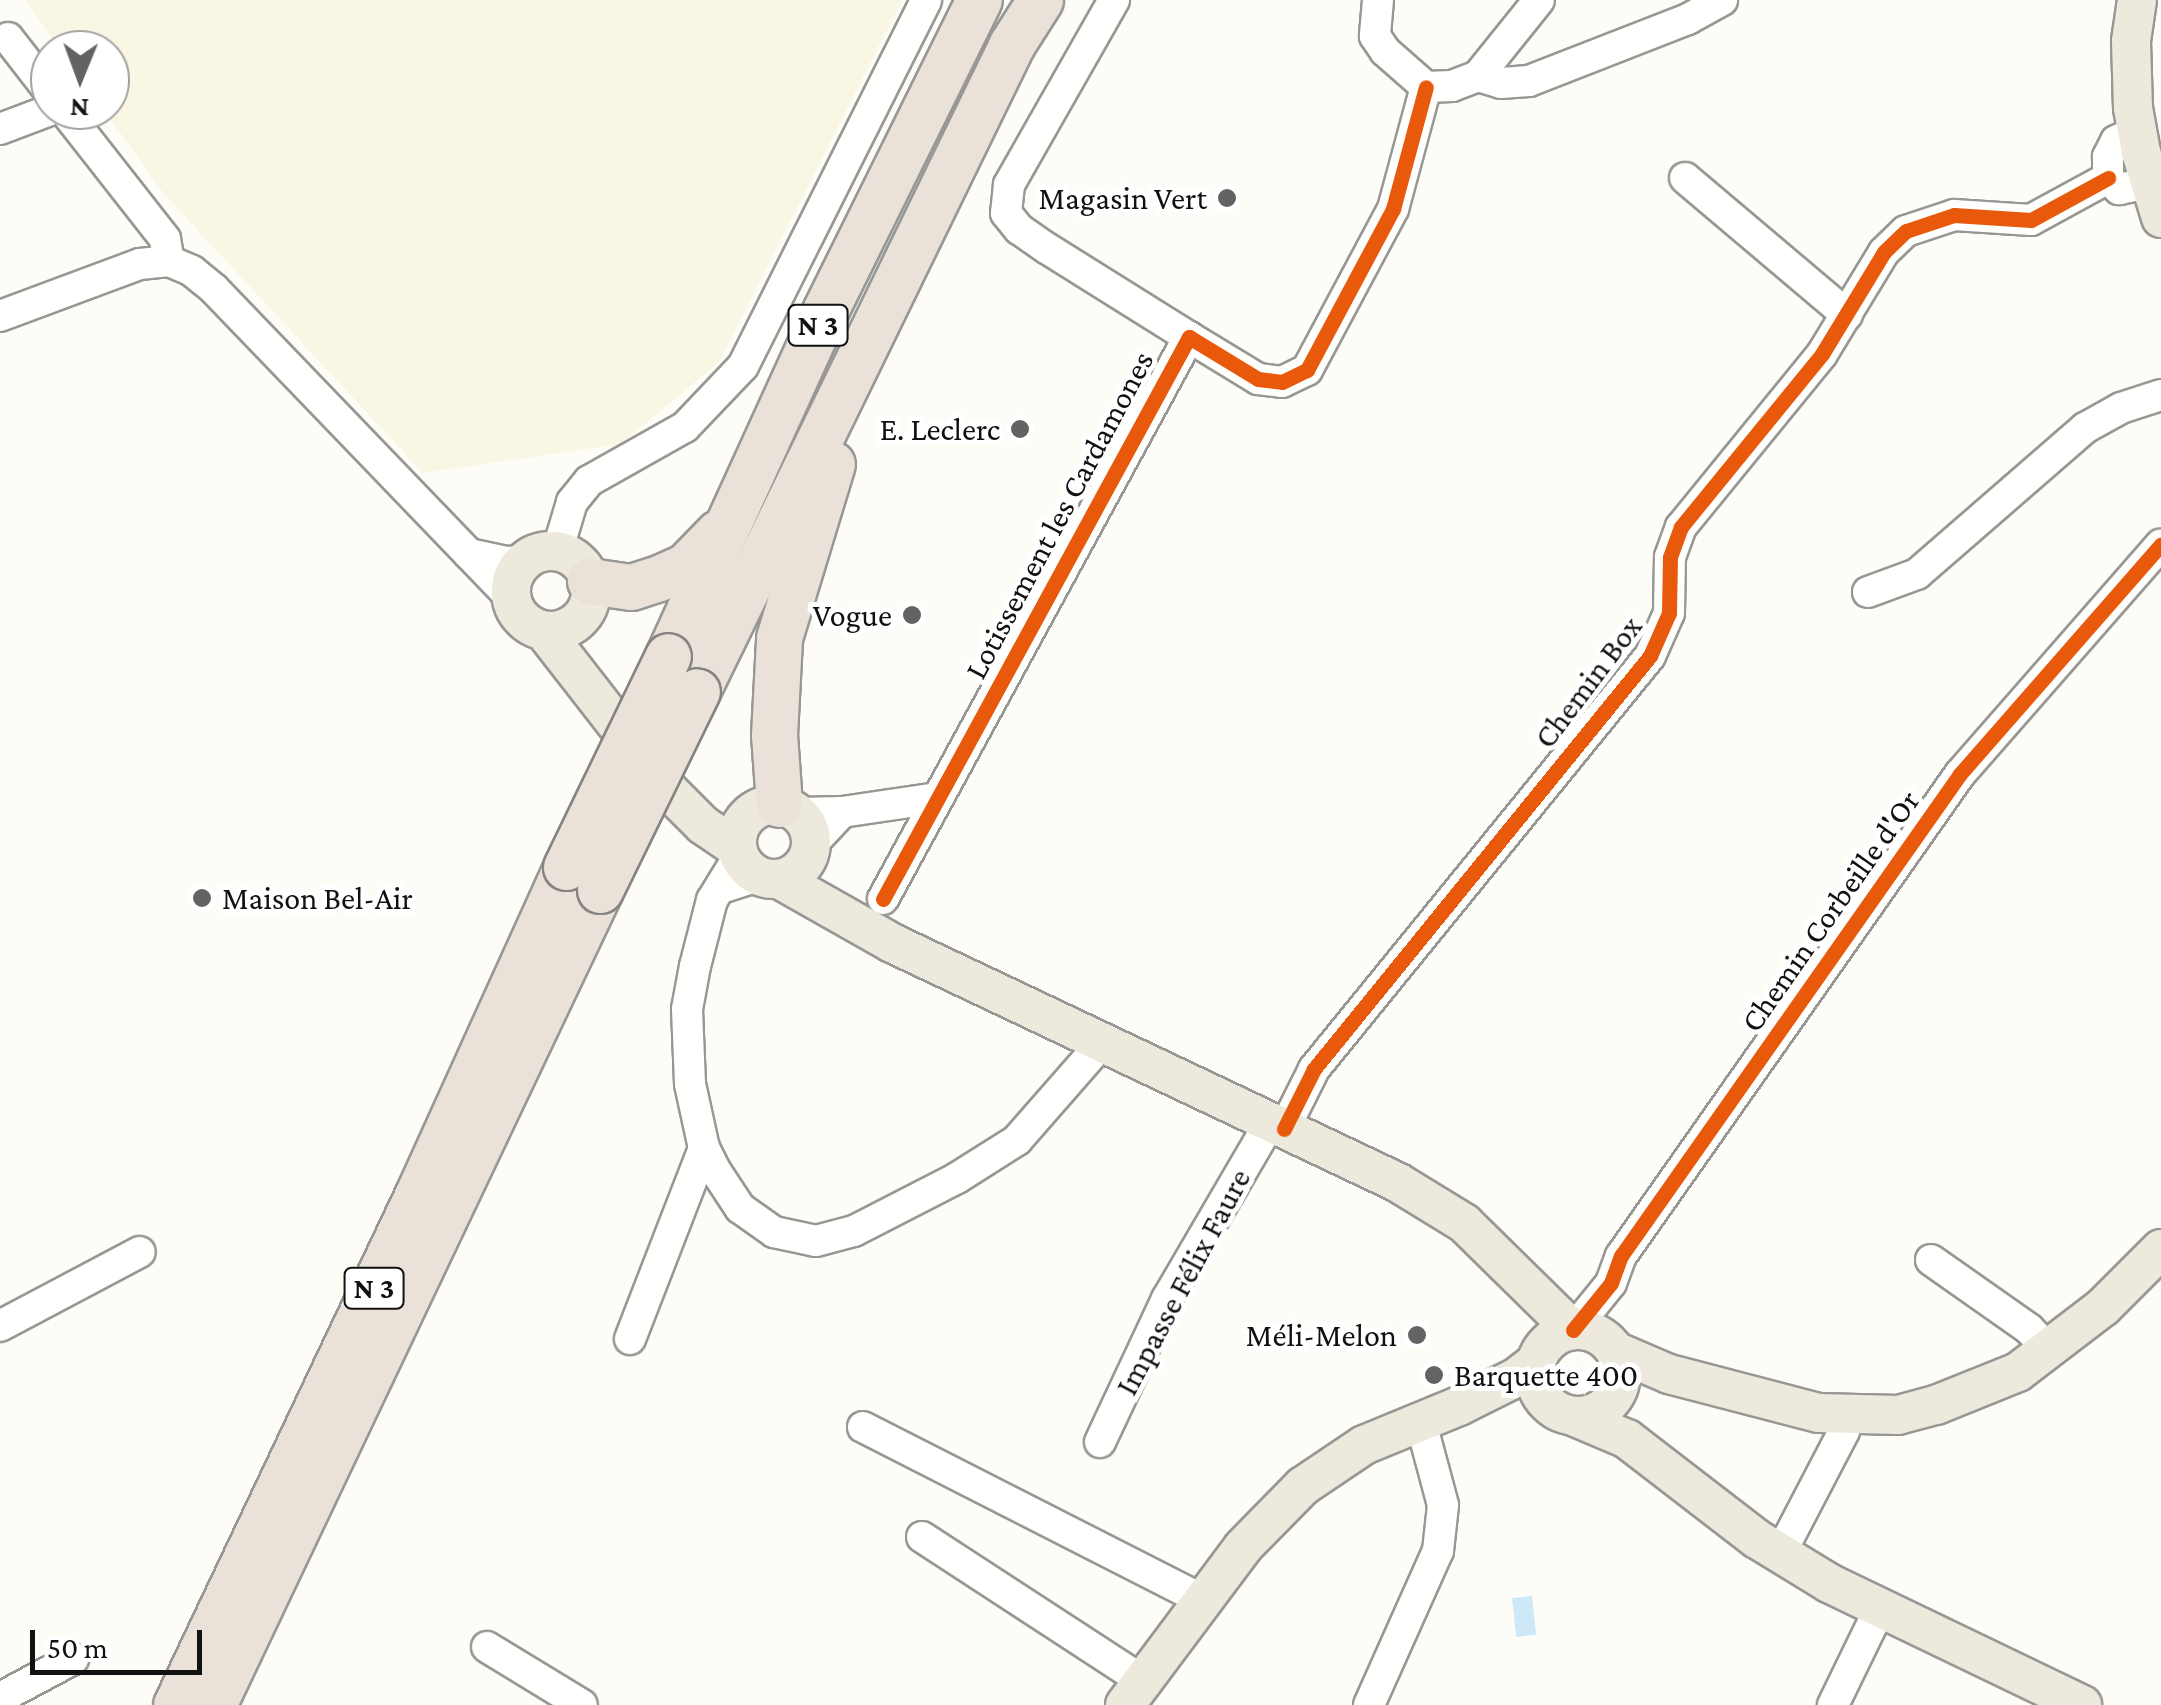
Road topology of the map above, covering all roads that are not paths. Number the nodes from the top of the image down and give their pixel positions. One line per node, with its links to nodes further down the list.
1 (926, 0): 29 (street)
2 (979, 0): 21 (highway, N 3)
3 (1040, 0): 24 (highway, N 3)
4 (1114, 0): 25 (street)
5 (1378, 0): 12 (street)
6 (1540, 0): 11 (street)
7 (1722, 0): 11 (street)
8 (2137, 0): 16 (main road)
9 (8, 38): 10 (street)
10 (30, 66)
11 (1478, 76): 12 (street)
12 (1426, 86): 25 (street, Lotissement les Cardamones)
13 (30, 118): 14 (street)
14 (0, 129)
15 (80, 130): 20 (street)
16 (2137, 132): 18 (street); 19 (main road)
17 (1684, 178): 22 (street)
18 (2108, 178): 19 (street); 22 (street, Chemin Box)
19 (2155, 201)
20 (168, 262): 23 (street); 28 (street)
21 (825, 311): 29 (highway); 34 (highway, N 3, bridge)
22 (1847, 315): 37 (street, Chemin Box)
23 (0, 316)
24 (871, 333): 33 (highway); 34 (highway, N 3, bridge)
25 (1188, 337): 32 (street, Lotissement les Cardamones)
26 (2161, 394): 30 (street)
27 (2161, 544): 44 (street, Chemin Corbeille d'Or)
28 (468, 554): 29 (street); 31 (street)
29 (558, 589): 31 (main road); 33 (main road)
30 (1868, 592)
31 (512, 598)
32 (938, 798): 33 (street); 35 (street, Lotissement les Cardamones)
33 (768, 848): 36 (main road); 38 (street)
34 (583, 879): 57 (highway, N 3); 68 (highway, N 3)
35 (883, 898)
36 (1101, 1044): 37 (main road); 38 (street)
37 (1277, 1126): 42 (main road); 59 (street, Impasse Félix Faure)
38 (704, 1148): 45 (street)
39 (2161, 1249): 47 (main road)
40 (140, 1252): 43 (street)
41 (1931, 1260): 47 (street)
42 (1514, 1268): 44 (main road); 48 (main road)
43 (0, 1326)
44 (1573, 1330): 46 (main road); 48 (main road)
45 (630, 1339)
46 (1616, 1351): 49 (main road); 51 (main road)
47 (2050, 1351): 54 (main road)
48 (1538, 1357): 52 (main road); 53 (main road)
49 (1670, 1374): 51 (main road); 54 (main road)
50 (386, 1394): 57 (highway)
51 (1615, 1395): 53 (main road); 58 (main road)
52 (1459, 1406): 53 (main road); 55 (main road)
53 (1559, 1408): 58 (main road)
54 (1845, 1417): 61 (street)
55 (1420, 1419): 62 (main road); 71 (street)
56 (863, 1427): 62 (street)
57 (340, 1435): 69 (highway, N 3)
58 (1628, 1438): 61 (main road)
59 (1100, 1442)
60 (922, 1537): 66 (street)
61 (1780, 1554): 63 (main road)
62 (1203, 1600): 66 (main road)
63 (1880, 1608): 72 (street); 73 (main road)
64 (488, 1647): 70 (street)
65 (74, 1659): 67 (street)
66 (1134, 1693)
67 (0, 1698)
68 (176, 1705)
69 (213, 1705)
70 (582, 1705)
71 (1368, 1705)
72 (1834, 1705)
73 (2082, 1705)

